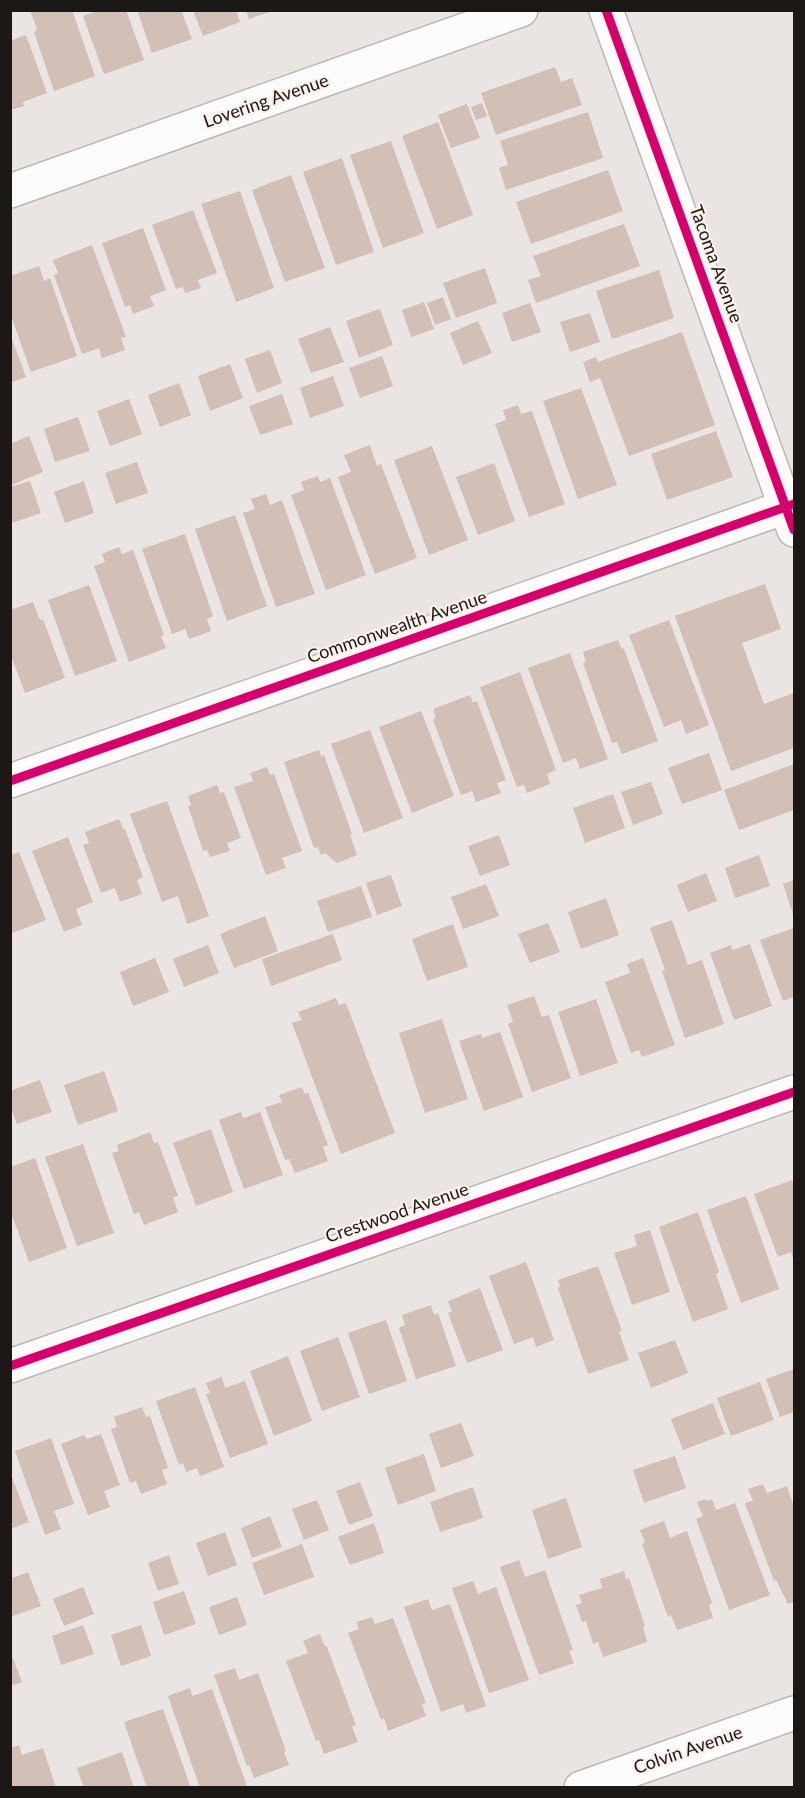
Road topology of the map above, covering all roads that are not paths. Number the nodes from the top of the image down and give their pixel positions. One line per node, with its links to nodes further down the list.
1 (521, 10): 3 (street, Lovering Avenue)
2 (606, 10): 4 (street, Tacoma Avenue)
3 (10, 191)
4 (792, 513): 5 (street, Commonwealth Avenue)
5 (10, 781)
6 (795, 1092): 7 (street, Crestwood Avenue)
7 (10, 1366)
8 (795, 1713): 9 (street, Colvin Avenue)
9 (581, 1788)

